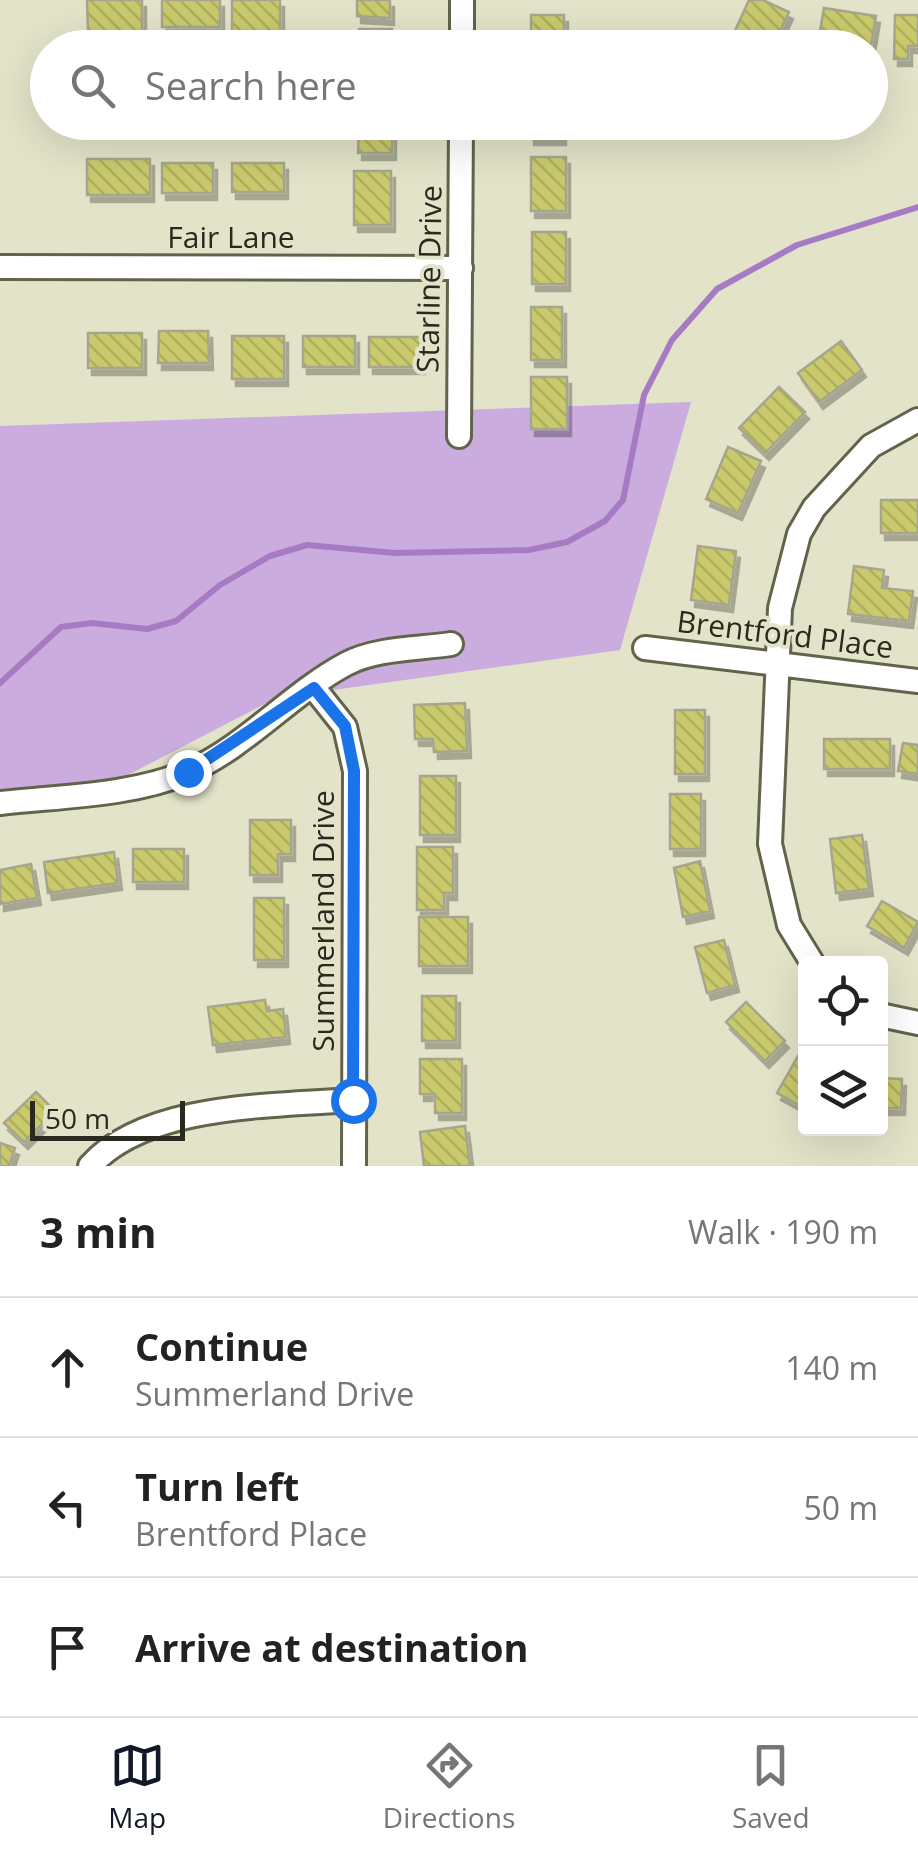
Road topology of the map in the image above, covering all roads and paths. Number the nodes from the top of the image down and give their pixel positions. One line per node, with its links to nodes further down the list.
1 (462, 0): 2 (street)
2 (462, 30)
3 (462, 140): 5 (street, Starline Drive)
4 (0, 267): 5 (street, Fair Lane)
5 (461, 268): 7 (street, Starline Drive)
6 (918, 420): 10 (street)
7 (459, 436)
8 (451, 644): 12 (street)
9 (645, 648): 10 (street, Brentford Place)
10 (778, 662): 11 (street, Brentford Place); 14 (street)
11 (918, 681)
12 (314, 688): 13 (street); 17 (street, Summerland Drive)
13 (0, 803)
14 (808, 956)
15 (888, 1016): 16 (street)
16 (918, 1022)
17 (353, 1100): 18 (street); 19 (street, Summerland Drive)
18 (90, 1166)
19 (354, 1166)

